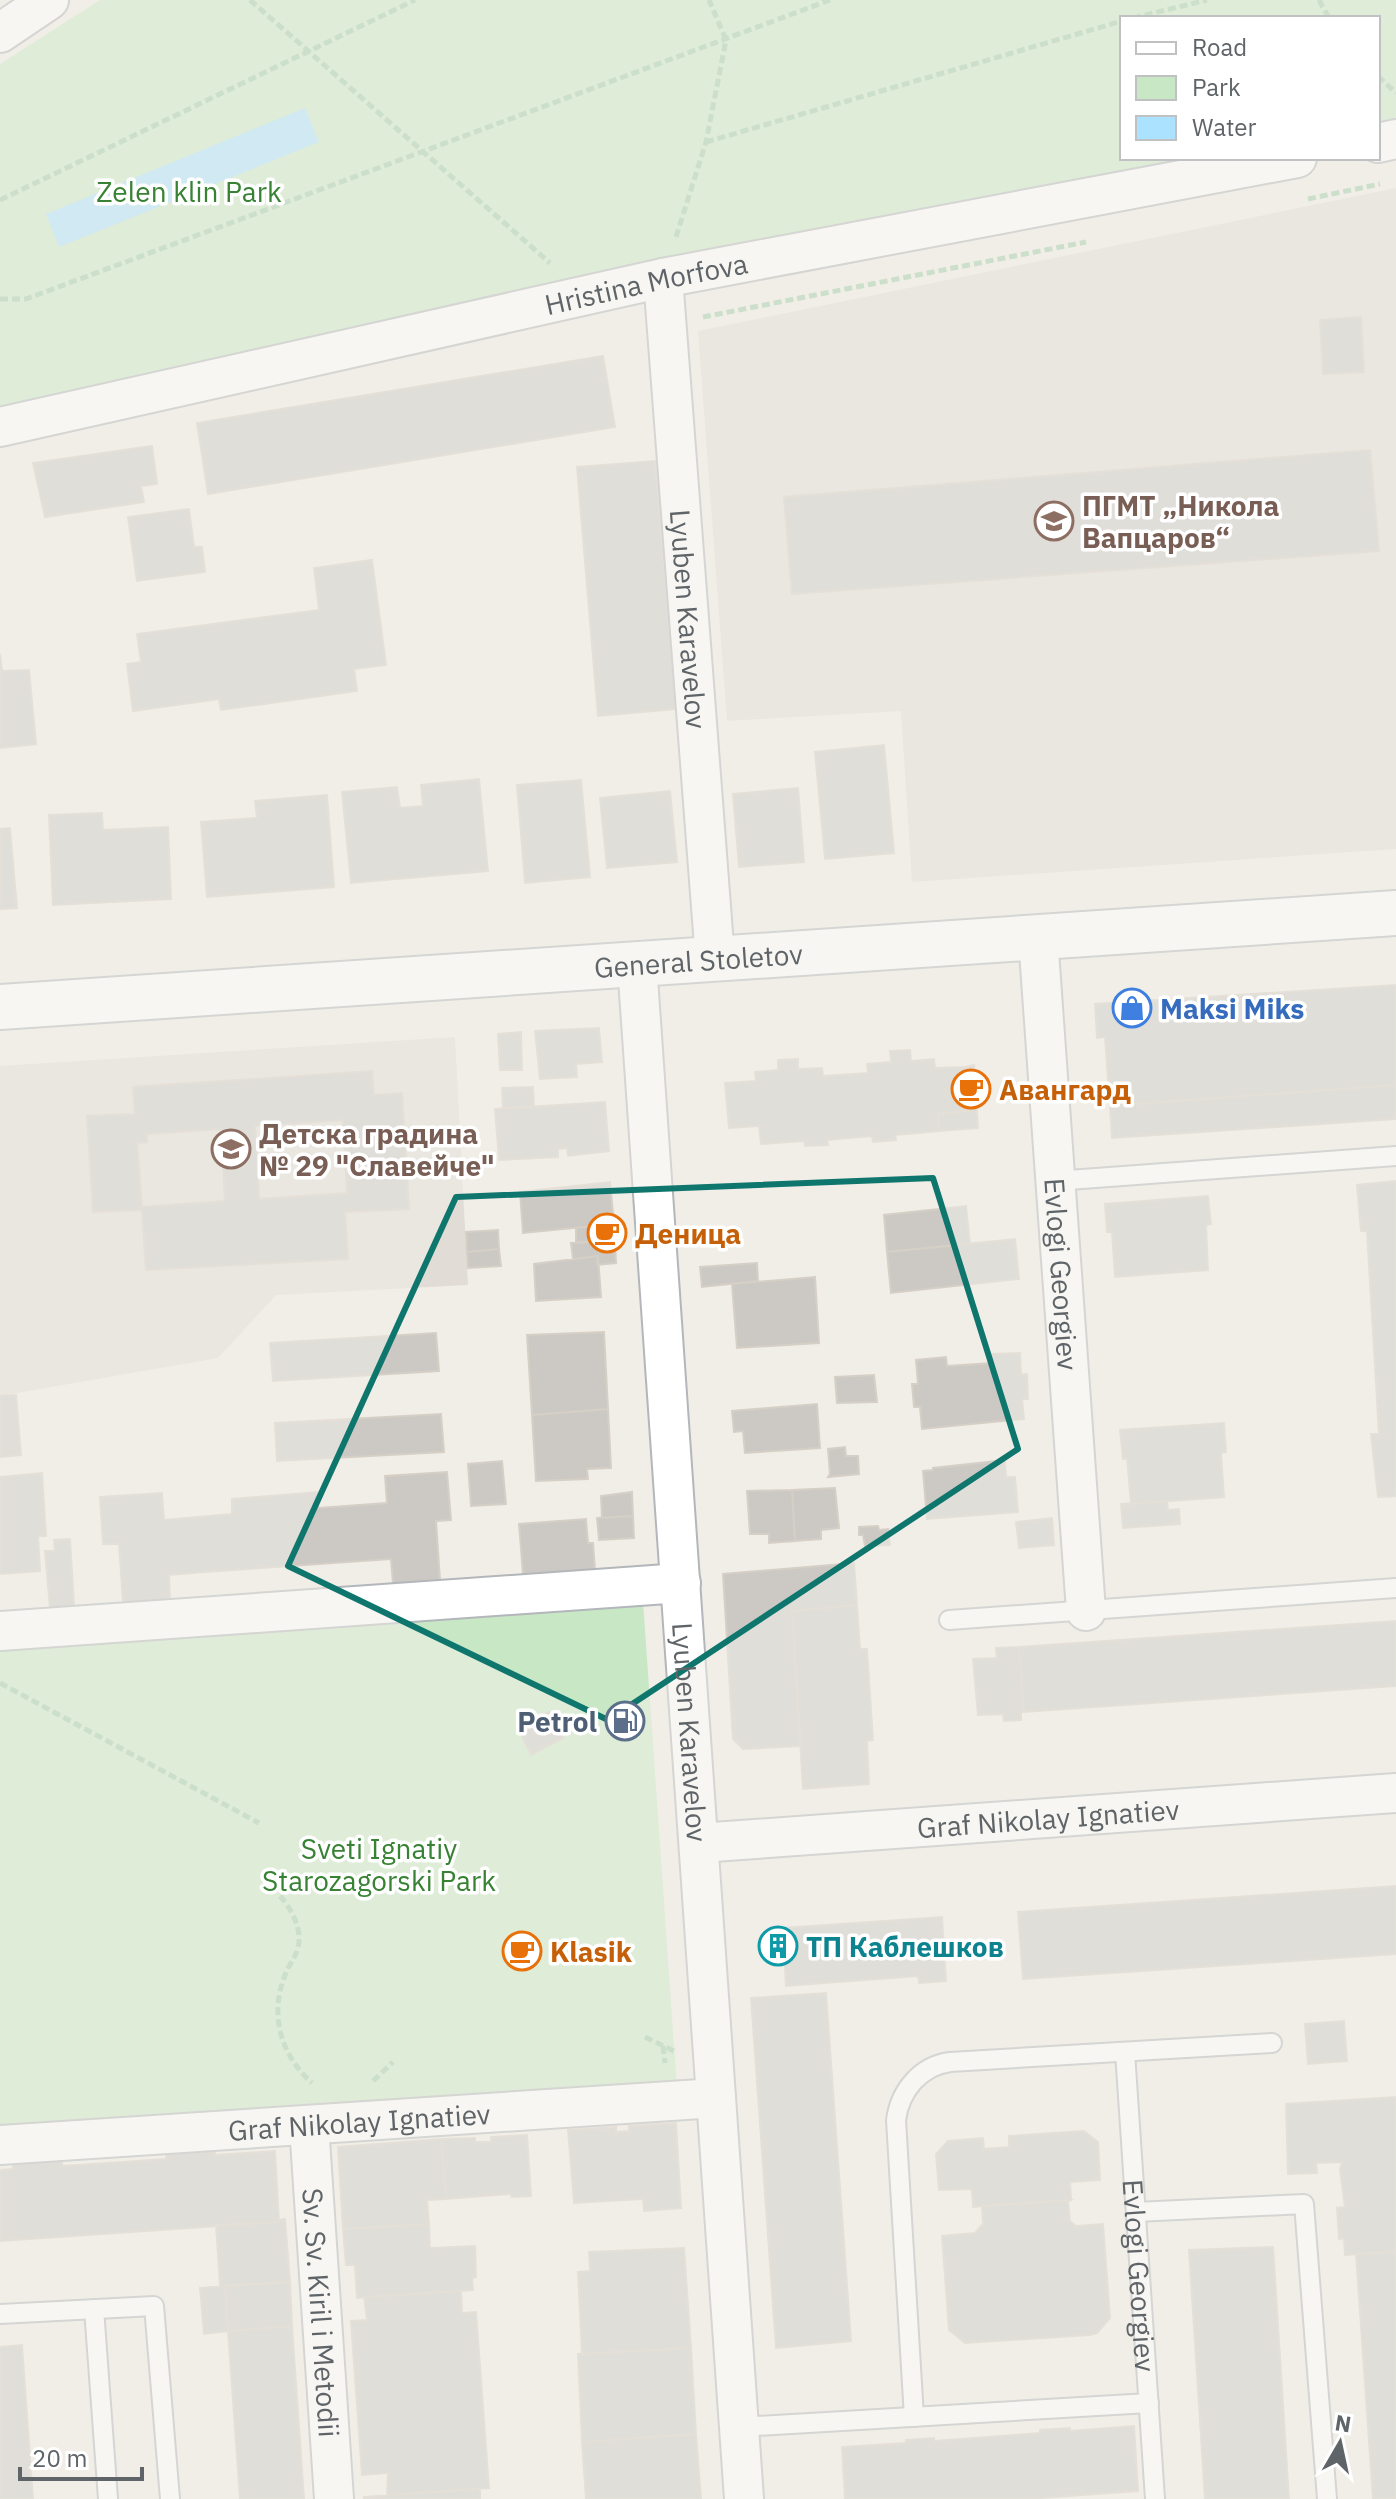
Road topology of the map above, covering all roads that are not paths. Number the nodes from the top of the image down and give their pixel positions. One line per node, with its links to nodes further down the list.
1 (49, 0): 2 (street)
2 (0, 33)
3 (1286, 160): 4 (street, Hristina Morfova)
4 (663, 278): 5 (street, Hristina Morfova); 8 (street, Lyuben Karavelov)
5 (0, 427)
6 (1396, 913): 7 (street, General Stoletov)
7 (1038, 937): 8 (street, General Stoletov); 12 (street, Evlogi Georgiev)
8 (715, 959): 9 (street, General Stoletov)
9 (637, 964): 10 (street, General Stoletov); 13 (street, Lyuben Karavelov)
10 (0, 1007)
11 (1396, 1156): 12 (lane)
12 (1055, 1181): 15 (street, Evlogi Georgiev)
13 (681, 1583): 17 (street); 19 (street, Lyuben Karavelov)
14 (1396, 1588): 15 (lane)
15 (1086, 1611): 16 (lane)
16 (949, 1620)
17 (0, 1631)
18 (1396, 1793): 19 (street, Graf Nikolay Ignatiev)
19 (699, 1843): 22 (street, Lyuben Karavelov)
20 (1272, 2043): 21 (lane)
21 (1125, 2052): 25 (lane, Evlogi Georgiev); 29 (lane)
22 (716, 2098): 23 (street, Graf Nikolay Ignatiev); 30 (street, Lyuben Karavelov)
23 (313, 2107): 24 (street, Graf Nikolay Ignatiev); 33 (street, Sv. Sv. Kiril i Metodii)
24 (0, 2145)
25 (1136, 2212): 28 (lane, Evlogi Georgiev); 36 (lane)
26 (94, 2309): 27 (lane); 31 (lane); 32 (lane)
27 (0, 2314)
28 (1149, 2403): 29 (lane); 35 (lane, Evlogi Georgiev)
29 (914, 2417): 30 (lane)
30 (739, 2427): 34 (street, Lyuben Karavelov)
31 (108, 2499)
32 (170, 2499)
33 (334, 2499)
34 (744, 2499)
35 (1155, 2499)
36 (1327, 2499)

